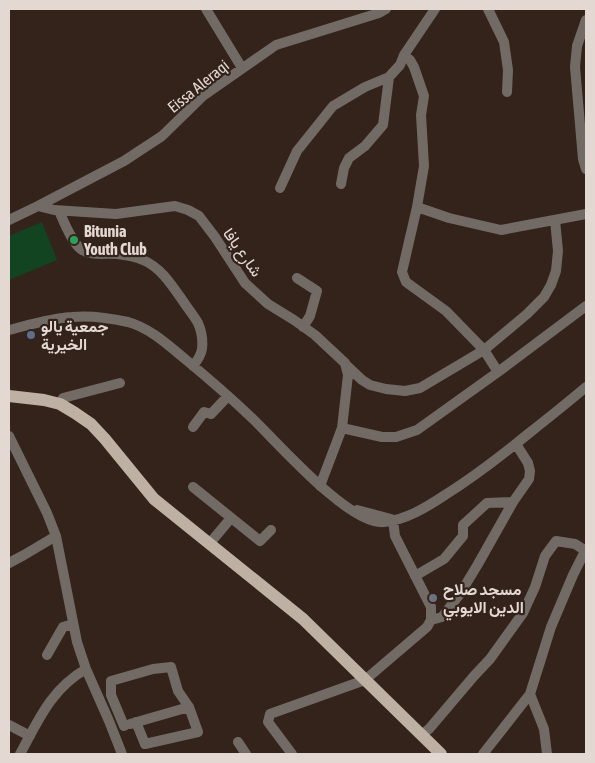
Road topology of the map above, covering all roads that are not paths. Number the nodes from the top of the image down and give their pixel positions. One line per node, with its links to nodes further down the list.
1 (206, 9): 7 (street)
2 (386, 9): 7 (street, Eissa Aleraqi)
3 (435, 9): 6 (street)
4 (488, 9): 9 (street)
5 (586, 20): 10 (street)
6 (404, 55): 8 (street); 14 (street)
7 (242, 68): 13 (street, Eissa Aleraqi)
8 (389, 77): 11 (street); 12 (street)
9 (507, 92)
10 (586, 169)
11 (341, 184)
12 (280, 188)
13 (38, 206): 15 (street, شارع يافا); 17 (street)
14 (417, 207): 18 (street); 23 (street)
15 (59, 211): 21 (street, شارع يافا); 25 (street)
16 (586, 214): 18 (street)
17 (9, 220)
18 (556, 220): 23 (street, شارع يافا)
19 (297, 278): 21 (street)
20 (586, 306): 26 (street)
21 (304, 327): 24 (street, شارع يافا)
22 (9, 330): 25 (street)
23 (484, 350): 24 (street, شارع يافا); 26 (street)
24 (345, 364): 33 (street)
25 (193, 366): 30 (street)
26 (498, 372): 33 (street)
27 (120, 383): 31 (street)
28 (586, 387): 35 (street)
29 (9, 396): 31 (main road)
30 (228, 396): 32 (street); 36 (street)
31 (60, 404): 43 (main road)
32 (193, 427)
33 (342, 428): 36 (street)
34 (9, 436): 42 (street)
35 (516, 444): 38 (street); 40 (street)
36 (320, 486): 40 (street)
37 (193, 487): 39 (street)
38 (513, 502): 46 (street); 47 (street)
39 (232, 518): 41 (street); 43 (street)
40 (393, 520): 46 (street)
41 (271, 530)
42 (56, 536): 45 (street); 48 (street)
43 (210, 543): 51 (main road)
44 (586, 550): 52 (street); 58 (street)
45 (9, 563)
46 (415, 576): 47 (street)
47 (431, 620): 51 (street)
48 (73, 624): 49 (street); 50 (street)
49 (47, 655)
50 (86, 669): 57 (street); 59 (street)
51 (365, 680): 58 (main road); 64 (street)
52 (530, 694): 66 (street); 67 (street)
53 (188, 707): 54 (street); 54 (street); 56 (street)
54 (136, 722): 56 (street)
55 (9, 725): 59 (street)
56 (124, 726): 57 (street)
57 (113, 730): 62 (street)
58 (421, 735): 65 (main road)
59 (30, 736): 61 (street)
60 (238, 742): 63 (street)
61 (20, 754)
62 (122, 754)
63 (246, 754)
64 (292, 754)
65 (442, 754)
66 (483, 754)
67 (547, 754)

